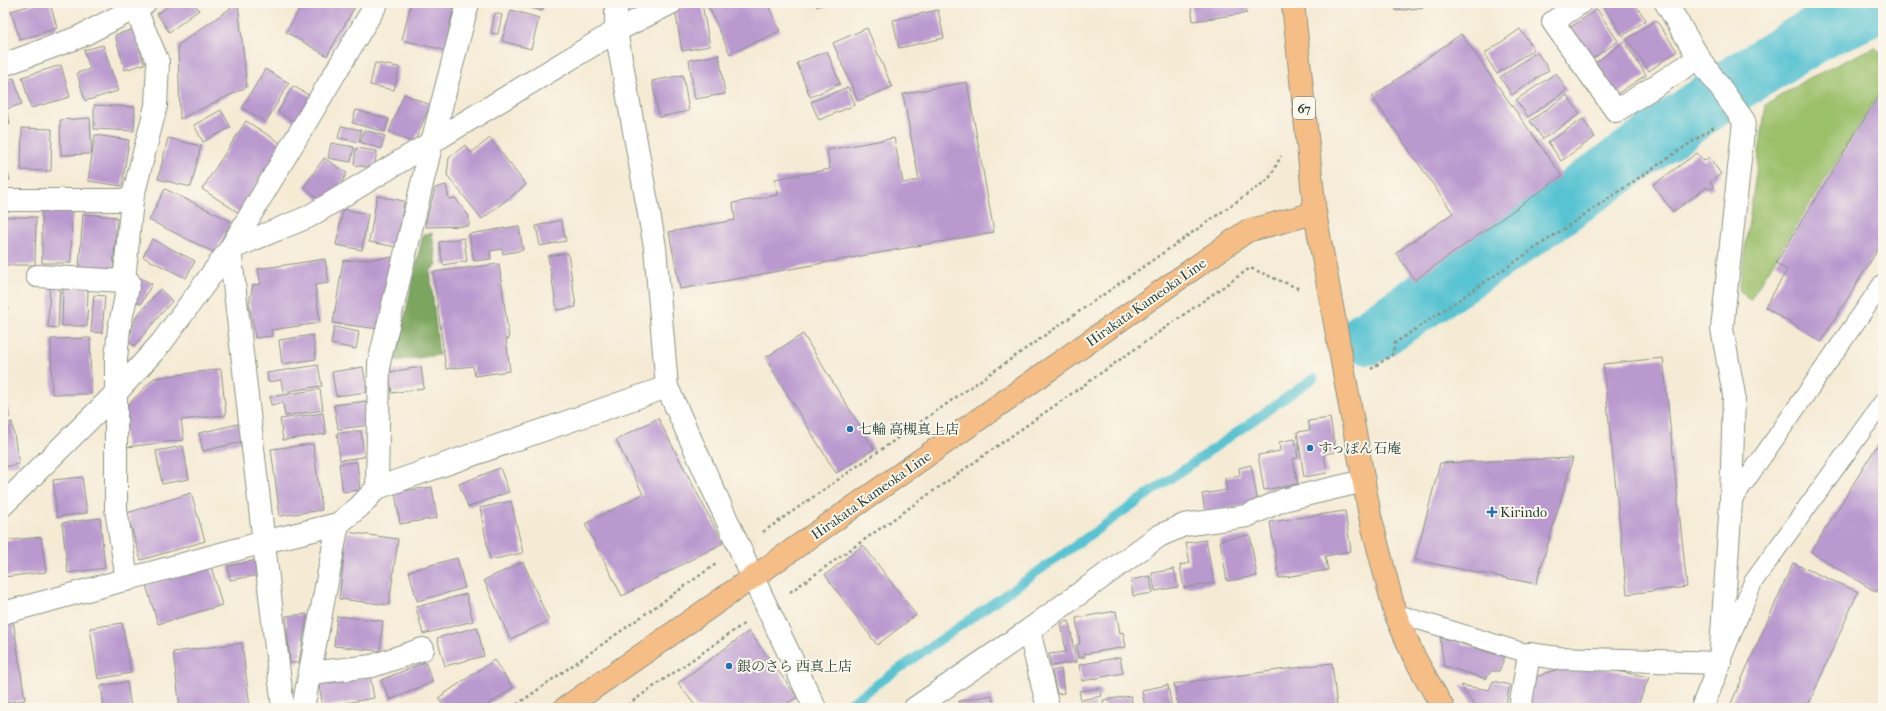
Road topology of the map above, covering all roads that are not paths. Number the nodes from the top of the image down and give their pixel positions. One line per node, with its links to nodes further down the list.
1 (377, 3): 16 (street)
2 (468, 3): 12 (street)
3 (616, 3): 9 (street)
4 (671, 3): 9 (street)
5 (1293, 3): 15 (main road, 67)
6 (1580, 3): 11 (street)
7 (1666, 3): 11 (street)
8 (138, 5): 10 (street); 14 (street)
9 (616, 31): 12 (street); 20 (street)
10 (3, 65)
11 (1705, 67): 25 (street)
12 (432, 142): 16 (street); 24 (street)
13 (3, 200): 14 (street)
14 (132, 200): 18 (street)
15 (1315, 213): 23 (main road); 29 (main road, Hirakata Kameoka Line)
16 (230, 249): 21 (street); 28 (street)
17 (37, 276): 18 (street)
18 (124, 281): 21 (street)
19 (1883, 283): 25 (lane)
20 (667, 388): 24 (street); 29 (street)
21 (117, 392): 26 (street); 30 (street)
22 (1883, 402): 36 (lane)
23 (1364, 481): 32 (main road); 33 (street)
24 (377, 488): 27 (street)
25 (1730, 502): 36 (street)
26 (3, 505)
27 (338, 524): 28 (street); 37 (street)
28 (264, 542): 30 (street); 38 (street)
29 (753, 578): 40 (main road, Hirakata Kameoka Line); 41 (street)
30 (127, 580): 31 (street)
31 (3, 612)
32 (1395, 613): 35 (lane); 44 (main road)
33 (1029, 630): 42 (street); 43 (street)
34 (423, 649): 37 (street)
35 (1528, 654): 36 (street); 45 (street)
36 (1720, 662): 46 (street)
37 (310, 673): 39 (street)
38 (283, 708)
39 (303, 708)
40 (564, 708)
41 (815, 708)
42 (915, 708)
43 (1048, 708)
44 (1443, 708)
45 (1520, 708)
46 (1702, 708)

